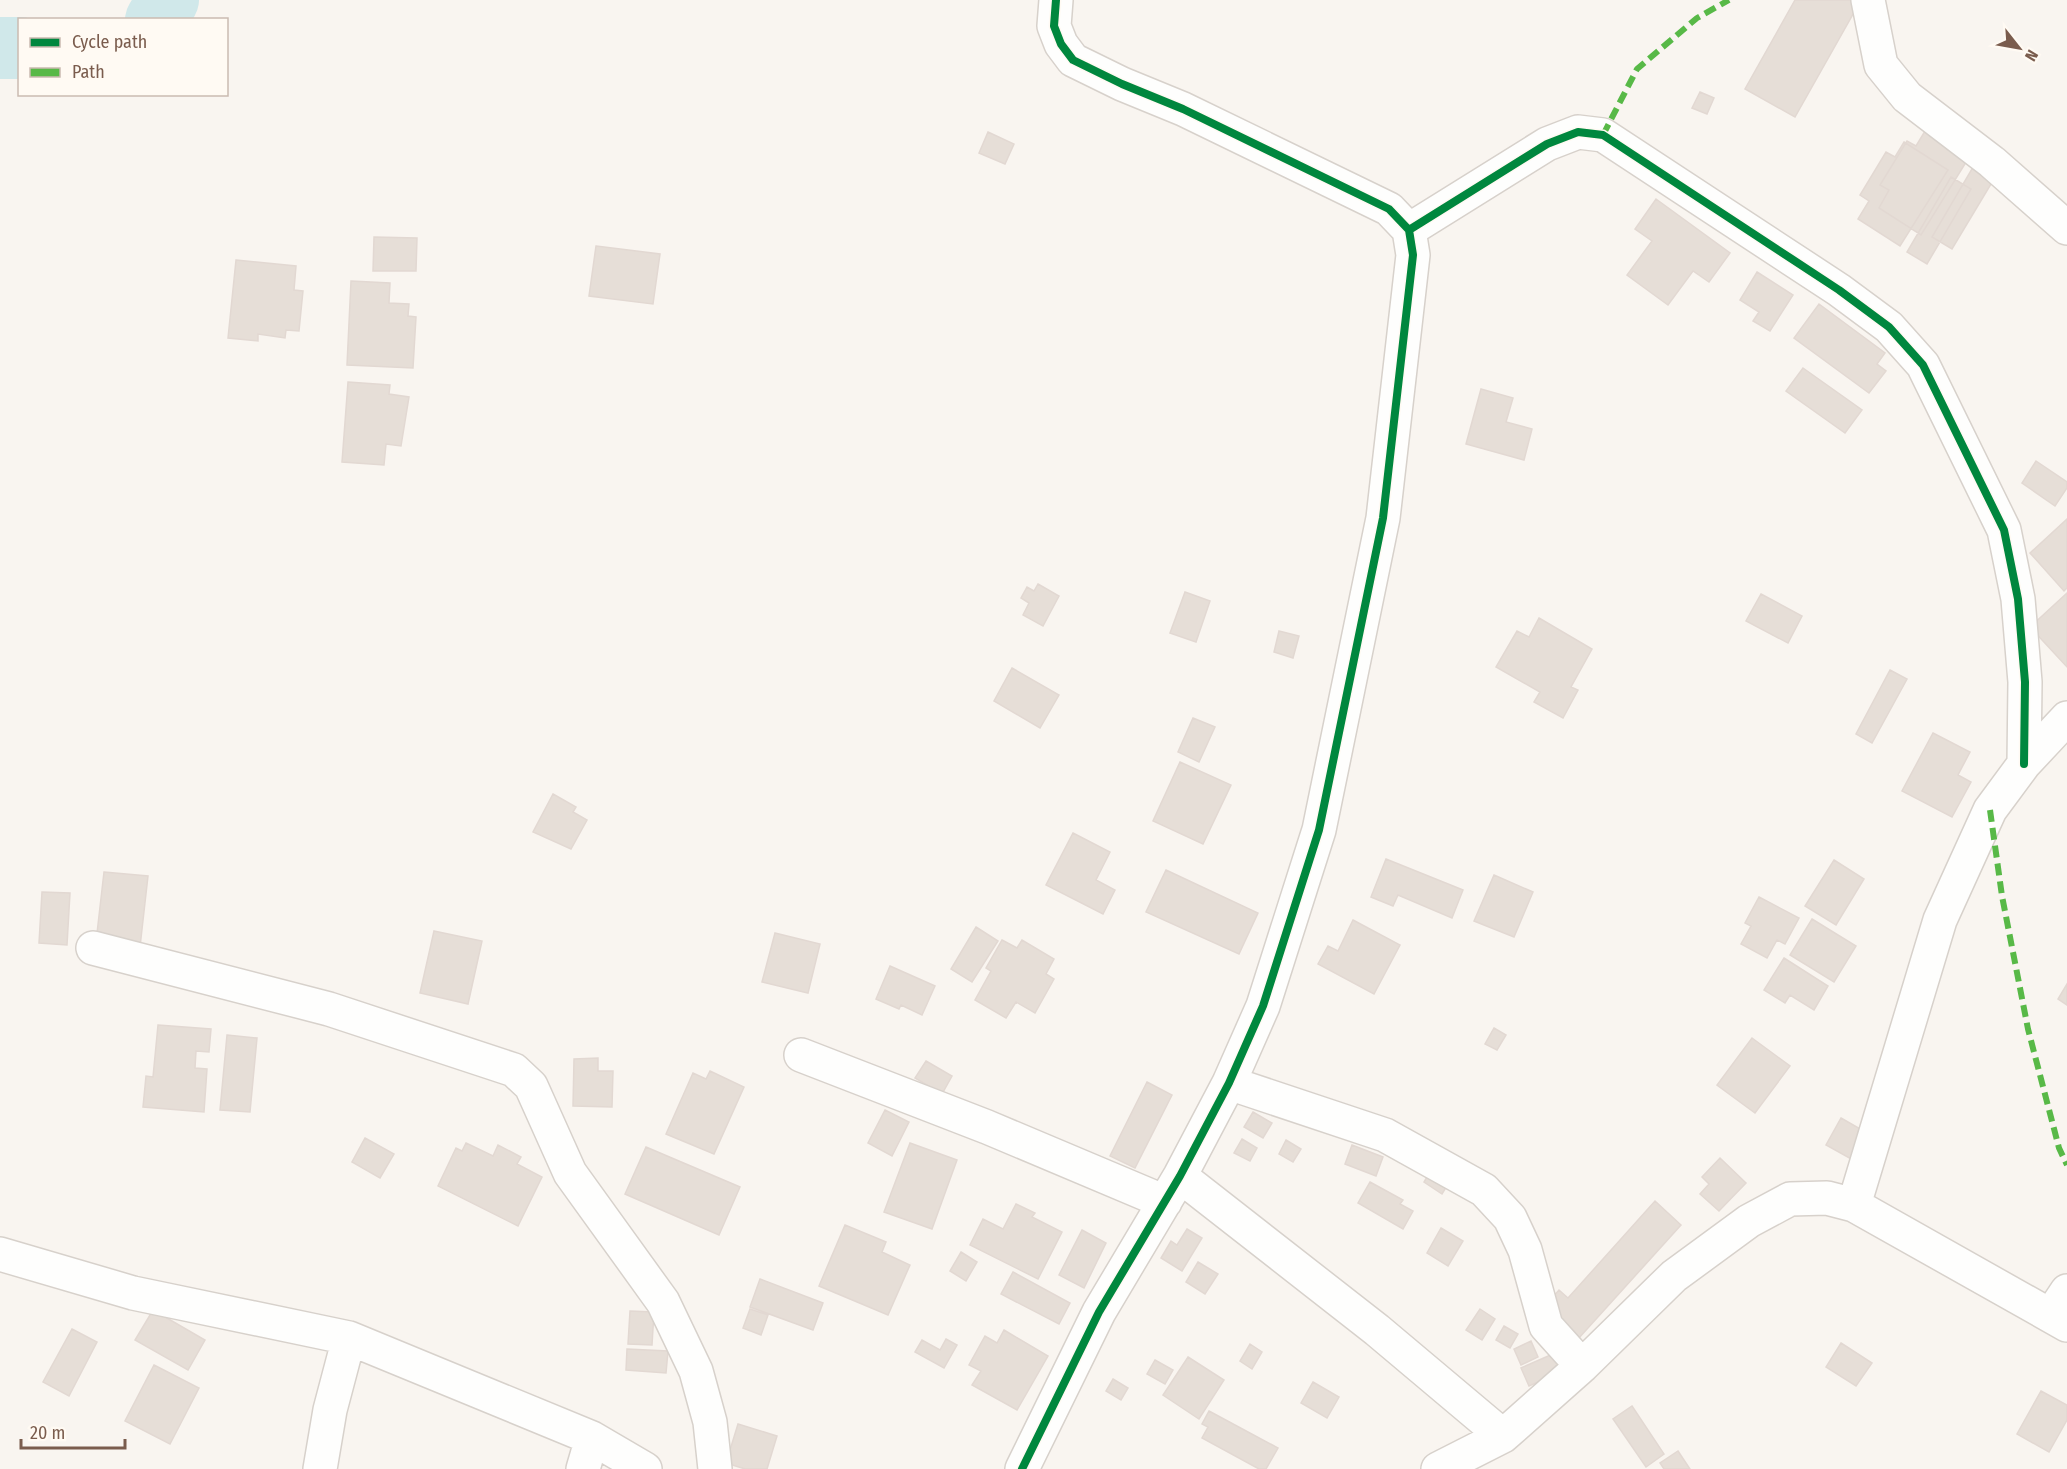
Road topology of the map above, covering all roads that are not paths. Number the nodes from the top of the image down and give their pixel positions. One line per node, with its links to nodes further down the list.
1 (1056, 0): 4 (street)
2 (1868, 0): 3 (street)
3 (2067, 228)
4 (1409, 230): 6 (street); 9 (street)
5 (2067, 718): 6 (street)
6 (2024, 764): 11 (street)
7 (93, 948): 22 (street)
8 (801, 1055): 10 (street)
9 (1229, 1083): 10 (street); 15 (street)
10 (1173, 1189): 16 (street); 23 (street)
11 (1854, 1205): 13 (street); 15 (street)
12 (0, 1254): 14 (street)
13 (2062, 1311)
14 (350, 1338): 17 (street); 19 (street)
15 (1582, 1366): 16 (street)
16 (1503, 1436): 18 (street)
17 (592, 1438): 20 (street); 21 (street)
18 (1481, 1462): 24 (street)
19 (320, 1469)
20 (583, 1469)
21 (645, 1469)
22 (715, 1469)
23 (1022, 1469)
24 (1438, 1469)

